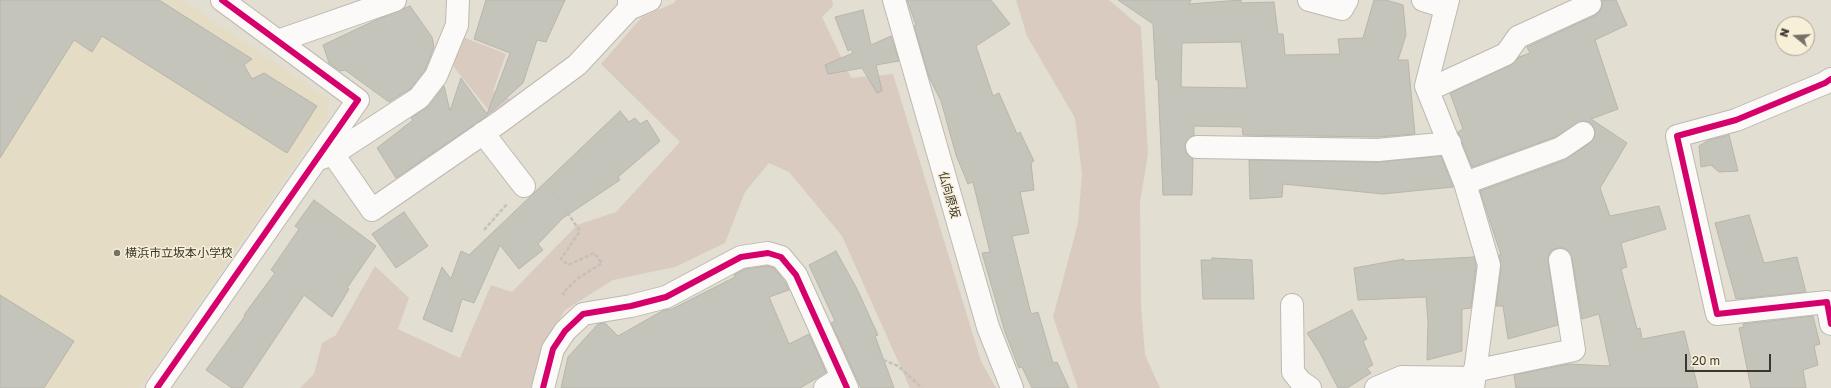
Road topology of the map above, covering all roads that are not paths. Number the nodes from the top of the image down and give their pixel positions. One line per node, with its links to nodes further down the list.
1 (222, 0): 12 (street)
2 (395, 0): 12 (street)
3 (458, 0): 19 (street)
4 (650, 0): 11 (street)
5 (894, 0): 29 (street, 仏向原坂)
6 (1309, 0): 7 (street)
7 (1347, 0)
8 (1423, 0): 9 (street)
9 (1446, 3): 14 (street)
10 (1590, 4): 14 (street)
11 (629, 5): 15 (street)
12 (278, 41): 19 (street)
13 (1831, 79): 24 (street)
14 (1428, 90): 17 (street)
15 (483, 133): 19 (street); 21 (street)
16 (1583, 133): 20 (street)
17 (1450, 143): 18 (street); 20 (street)
18 (1197, 147)
19 (324, 157): 27 (street)
20 (1465, 183): 26 (street)
21 (524, 186)
22 (1560, 260): 26 (street)
23 (1292, 305): 30 (street)
24 (1831, 324)
25 (837, 378): 28 (street)
26 (1474, 379): 31 (street)
27 (156, 388)
28 (543, 388)
29 (1012, 388)
30 (1310, 388)
31 (1376, 388)

